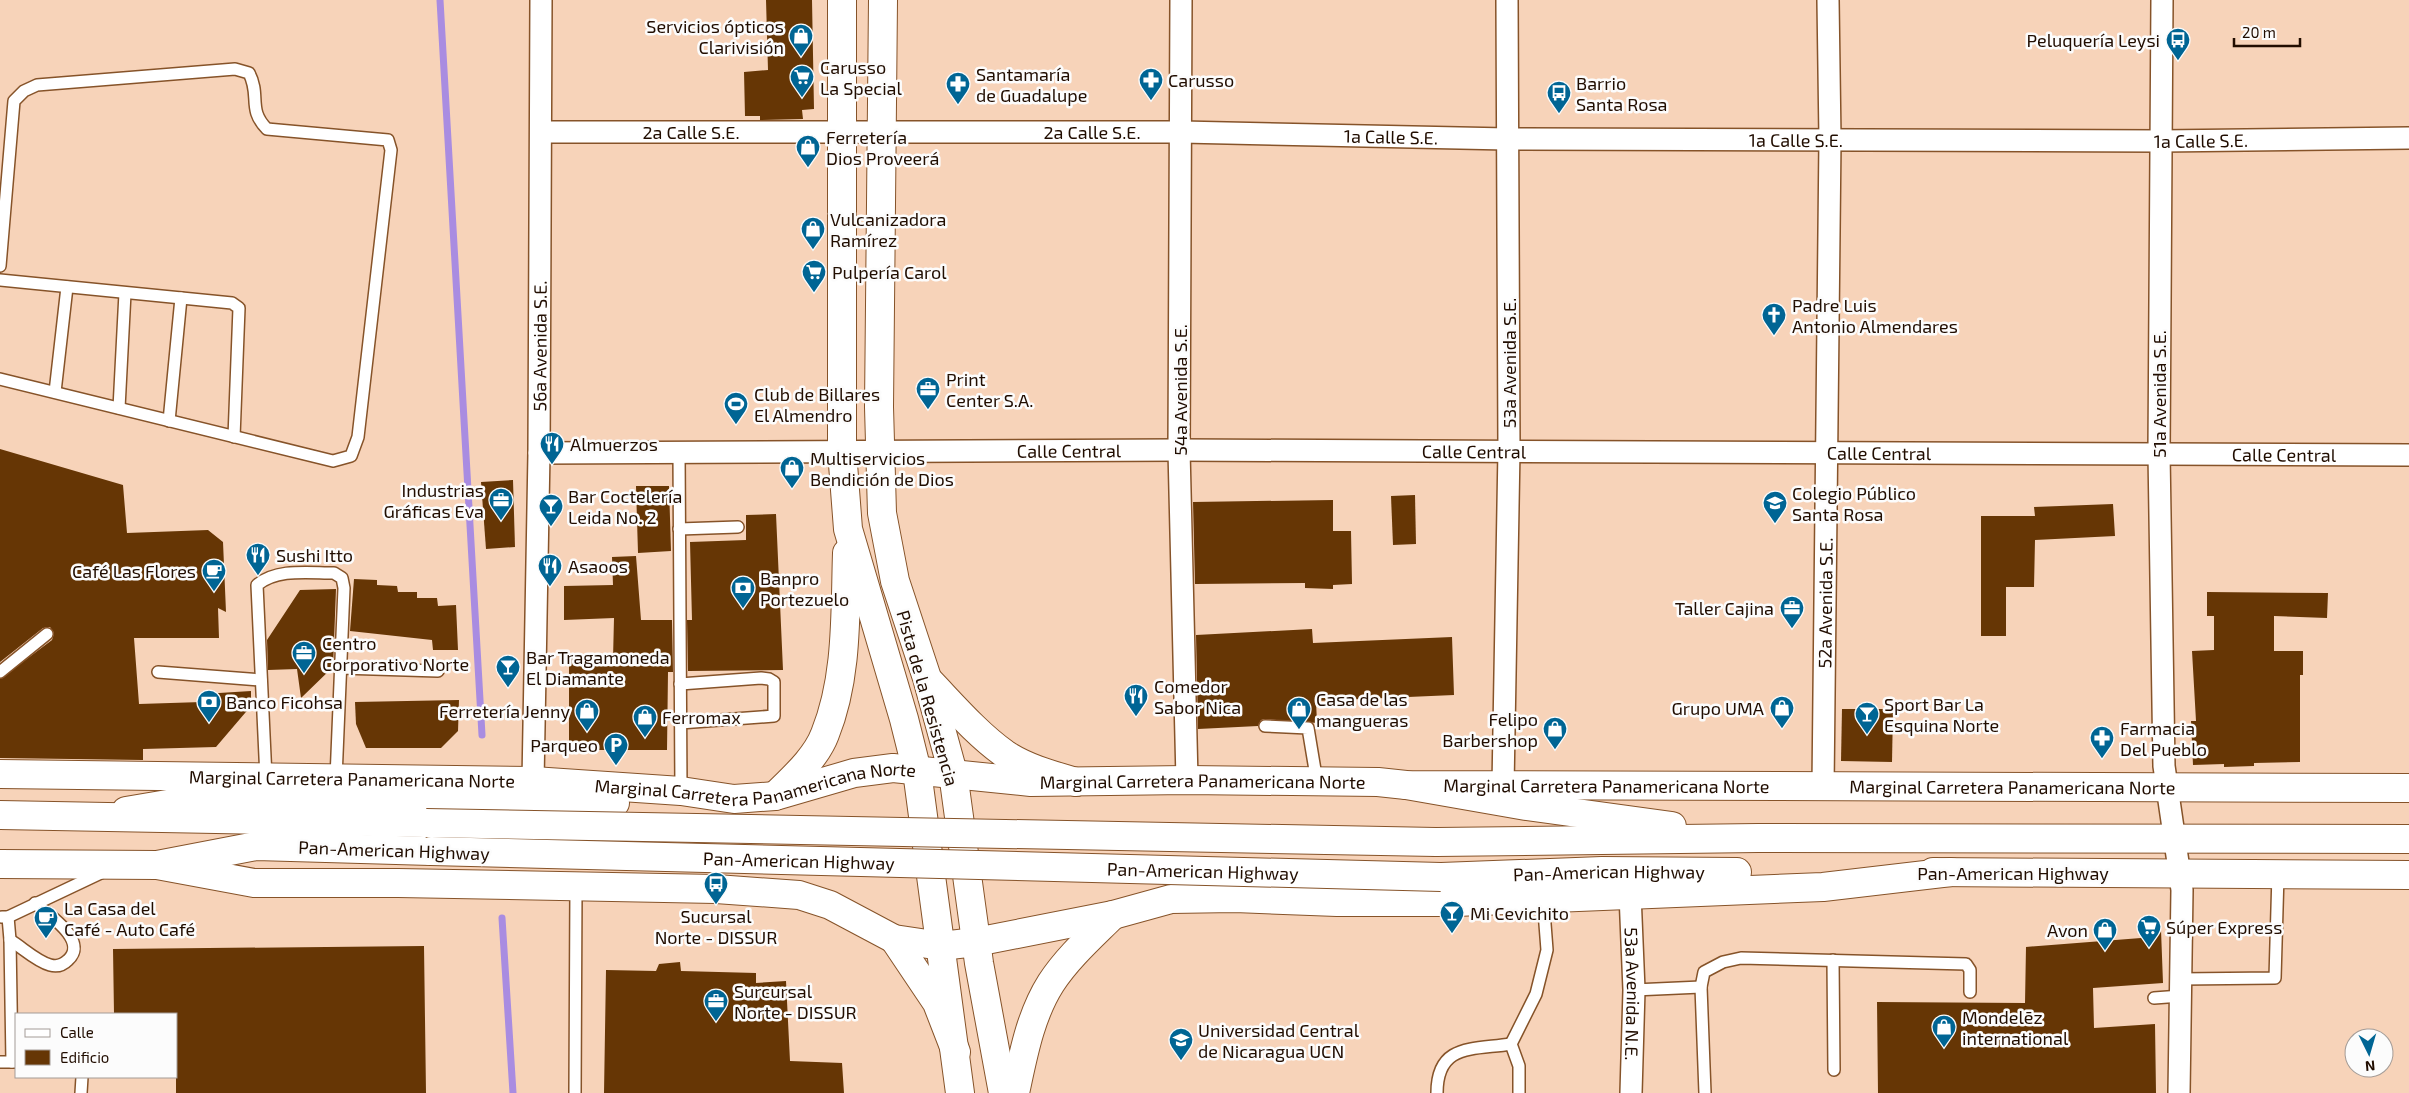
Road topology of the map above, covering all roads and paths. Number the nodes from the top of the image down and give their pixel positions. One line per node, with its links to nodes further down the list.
1 (541, 0): 8 (street, 56a Avenida S.E.)
2 (842, 0): 9 (main road, Pista de la Resistencia)
3 (883, 0): 11 (main road, Pista de la Resistencia)
4 (1181, 0): 10 (street, 54a Avenida S.E.)
5 (1507, 0): 13 (street, 53a Avenida S.E.)
6 (1828, 0): 14 (street, 52a Avenida S.E.)
7 (2162, 0): 15 (street, 51a Avenida S.E.)
8 (541, 132): 9 (street, 2a Calle S.E.); 32 (street, 56a Avenida S.E.)
9 (841, 132): 11 (street); 28 (main road, Pista de la Resistencia)
10 (1182, 132): 11 (street, 2a Calle S.E.); 13 (street, 1a Calle S.E.); 26 (street, 54a Avenida S.E.)
11 (882, 133): 29 (main road, Pista de la Resistencia)
12 (2409, 138): 15 (street, 1a Calle S.E.)
13 (1507, 139): 14 (street, 1a Calle S.E.); 27 (street, 53a Avenida S.E.)
14 (1830, 139): 15 (street, 1a Calle S.E.); 31 (street, 52a Avenida S.E.)
15 (2161, 141): 33 (street, 51a Avenida S.E.)
16 (0, 266): 25 (lane)
17 (0, 280): 18 (lane)
18 (68, 287): 19 (lane); 22 (lane)
19 (125, 293): 20 (lane); 23 (lane)
20 (181, 298): 24 (lane); 25 (lane)
21 (0, 379): 22 (lane)
22 (55, 392): 23 (lane)
23 (119, 408): 24 (lane)
24 (169, 421): 25 (lane)
25 (234, 436)
26 (1179, 450): 27 (street, Calle Central); 29 (street, Calle Central); 53 (street, 54a Avenida S.E.)
27 (1509, 450): 31 (street, Calle Central); 58 (street, 53a Avenida S.E.)
28 (842, 451): 29 (street, Calle Central); 30 (street, Calle Central); 37 (main road, Pista de la Resistencia)
29 (880, 451): 43 (main road, Pista de la Resistencia)
30 (679, 452): 32 (street, Calle Central); 36 (lane)
31 (1826, 452): 33 (street, Calle Central); 59 (street, 52a Avenida S.E.)
32 (539, 453): 54 (street, 56a Avenida S.E.)
33 (2159, 453): 34 (street, Calle Central); 60 (street, 51a Avenida S.E.)
34 (2409, 455)
35 (738, 528): 36 (lane)
36 (679, 529): 45 (lane)
37 (848, 529): 48 (main road, Pista de la Resistencia); 63 (main road)
38 (47, 634): 41 (lane)
39 (341, 668): 40 (lane); 44 (lane); 52 (lane)
40 (438, 670)
41 (0, 672)
42 (158, 672): 44 (lane)
43 (927, 678): 49 (main road, Pista de la Resistencia); 55 (main road)
44 (261, 680): 51 (lane)
45 (680, 684): 46 (lane); 46 (lane)
46 (680, 723): 62 (lane)
47 (1265, 726): 56 (lane)
48 (917, 771): 49 (main road, Marginal Carretera Panamericana Norte); 63 (main road, Marginal Carretera Panamericana Norte); 86 (main road, Pista de la Resistencia)
49 (953, 773): 55 (main road, Marginal Carretera Panamericana Norte); 85 (main road, Pista de la Resistencia)
50 (0, 774): 51 (main road, Marginal Carretera Panamericana Norte)
51 (266, 778): 52 (main road, Marginal Carretera Panamericana Norte)
52 (336, 778): 54 (main road, Marginal Carretera Panamericana Norte)
53 (1187, 780): 55 (main road, Marginal Carretera Panamericana Norte); 56 (main road, Marginal Carretera Panamericana Norte)
54 (533, 781): 62 (main road, Marginal Carretera Panamericana Norte)
55 (1076, 782)
56 (1317, 782): 57 (main road, Marginal Carretera Panamericana Norte)
57 (1406, 785): 58 (main road, Marginal Carretera Panamericana Norte); 67 (main road)
58 (1503, 786): 59 (main road, Marginal Carretera Panamericana Norte)
59 (1823, 787): 60 (main road, Marginal Carretera Panamericana Norte)
60 (2168, 788): 61 (main road, Marginal Carretera Panamericana Norte); 68 (street, 51a Avenida S.E.)
61 (2409, 788)
62 (681, 791): 64 (main road, Marginal Carretera Panamericana Norte)
63 (775, 796): 64 (main road, Marginal Carretera Panamericana Norte)
64 (734, 799): 66 (main road)
65 (0, 815): 66 (main road, Pan-American Highway)
66 (94, 816): 67 (main road, Pan-American Highway, bridge)
67 (1758, 838): 68 (main road, Pan-American Highway)
68 (2174, 839): 69 (main road, Pan-American Highway); 74 (street, 51a Avenida S.E.)
69 (2409, 839)
70 (0, 864): 71 (main road, Pan-American Highway)
71 (118, 865): 72 (main road, Pan-American Highway); 80 (lane)
72 (157, 865): 73 (main road, Pan-American Highway, bridge); 77 (main road)
73 (1951, 872): 74 (main road, Pan-American Highway); 78 (main road)
74 (2180, 874): 75 (main road, Pan-American Highway); 89 (street, 51a Avenida S.E.)
75 (2278, 874): 76 (main road, Pan-American Highway); 89 (lane)
76 (2409, 875)
77 (576, 886): 83 (main road); 100 (lane)
78 (1630, 894): 79 (main road); 90 (street, 53a Avenida N.E.)
79 (1543, 898): 81 (main road); 93 (lane)
80 (35, 904): 82 (lane); 84 (lane)
81 (1113, 915): 85 (main road); 103 (main road)
82 (4, 917): 84 (lane)
83 (894, 938): 86 (main road); 94 (main road)
84 (10, 940): 96 (lane)
85 (976, 942): 86 (main road); 102 (main road, Pista de la Resistencia)
86 (941, 946): 94 (main road, Pista de la Resistencia)
87 (1833, 960): 88 (lane); 91 (lane); 97 (lane)
88 (1702, 987): 90 (lane); 107 (lane)
89 (2181, 987): 92 (lane); 108 (street, 51a Avenida S.E.)
90 (1634, 990): 106 (street, 53a Avenida N.E.)
91 (1970, 992)
92 (2154, 998)
93 (1511, 1044): 104 (lane); 105 (lane)
94 (956, 1052): 101 (main road, Pista de la Resistencia)
95 (0, 1062): 96 (lane)
96 (14, 1062)
97 (1834, 1070)
98 (82, 1078): 99 (lane)
99 (82, 1093)
100 (574, 1093)
101 (960, 1093)
102 (1003, 1093)
103 (1015, 1093)
104 (1437, 1093)
105 (1519, 1093)
106 (1631, 1093)
107 (1705, 1093)
108 (2180, 1093)

